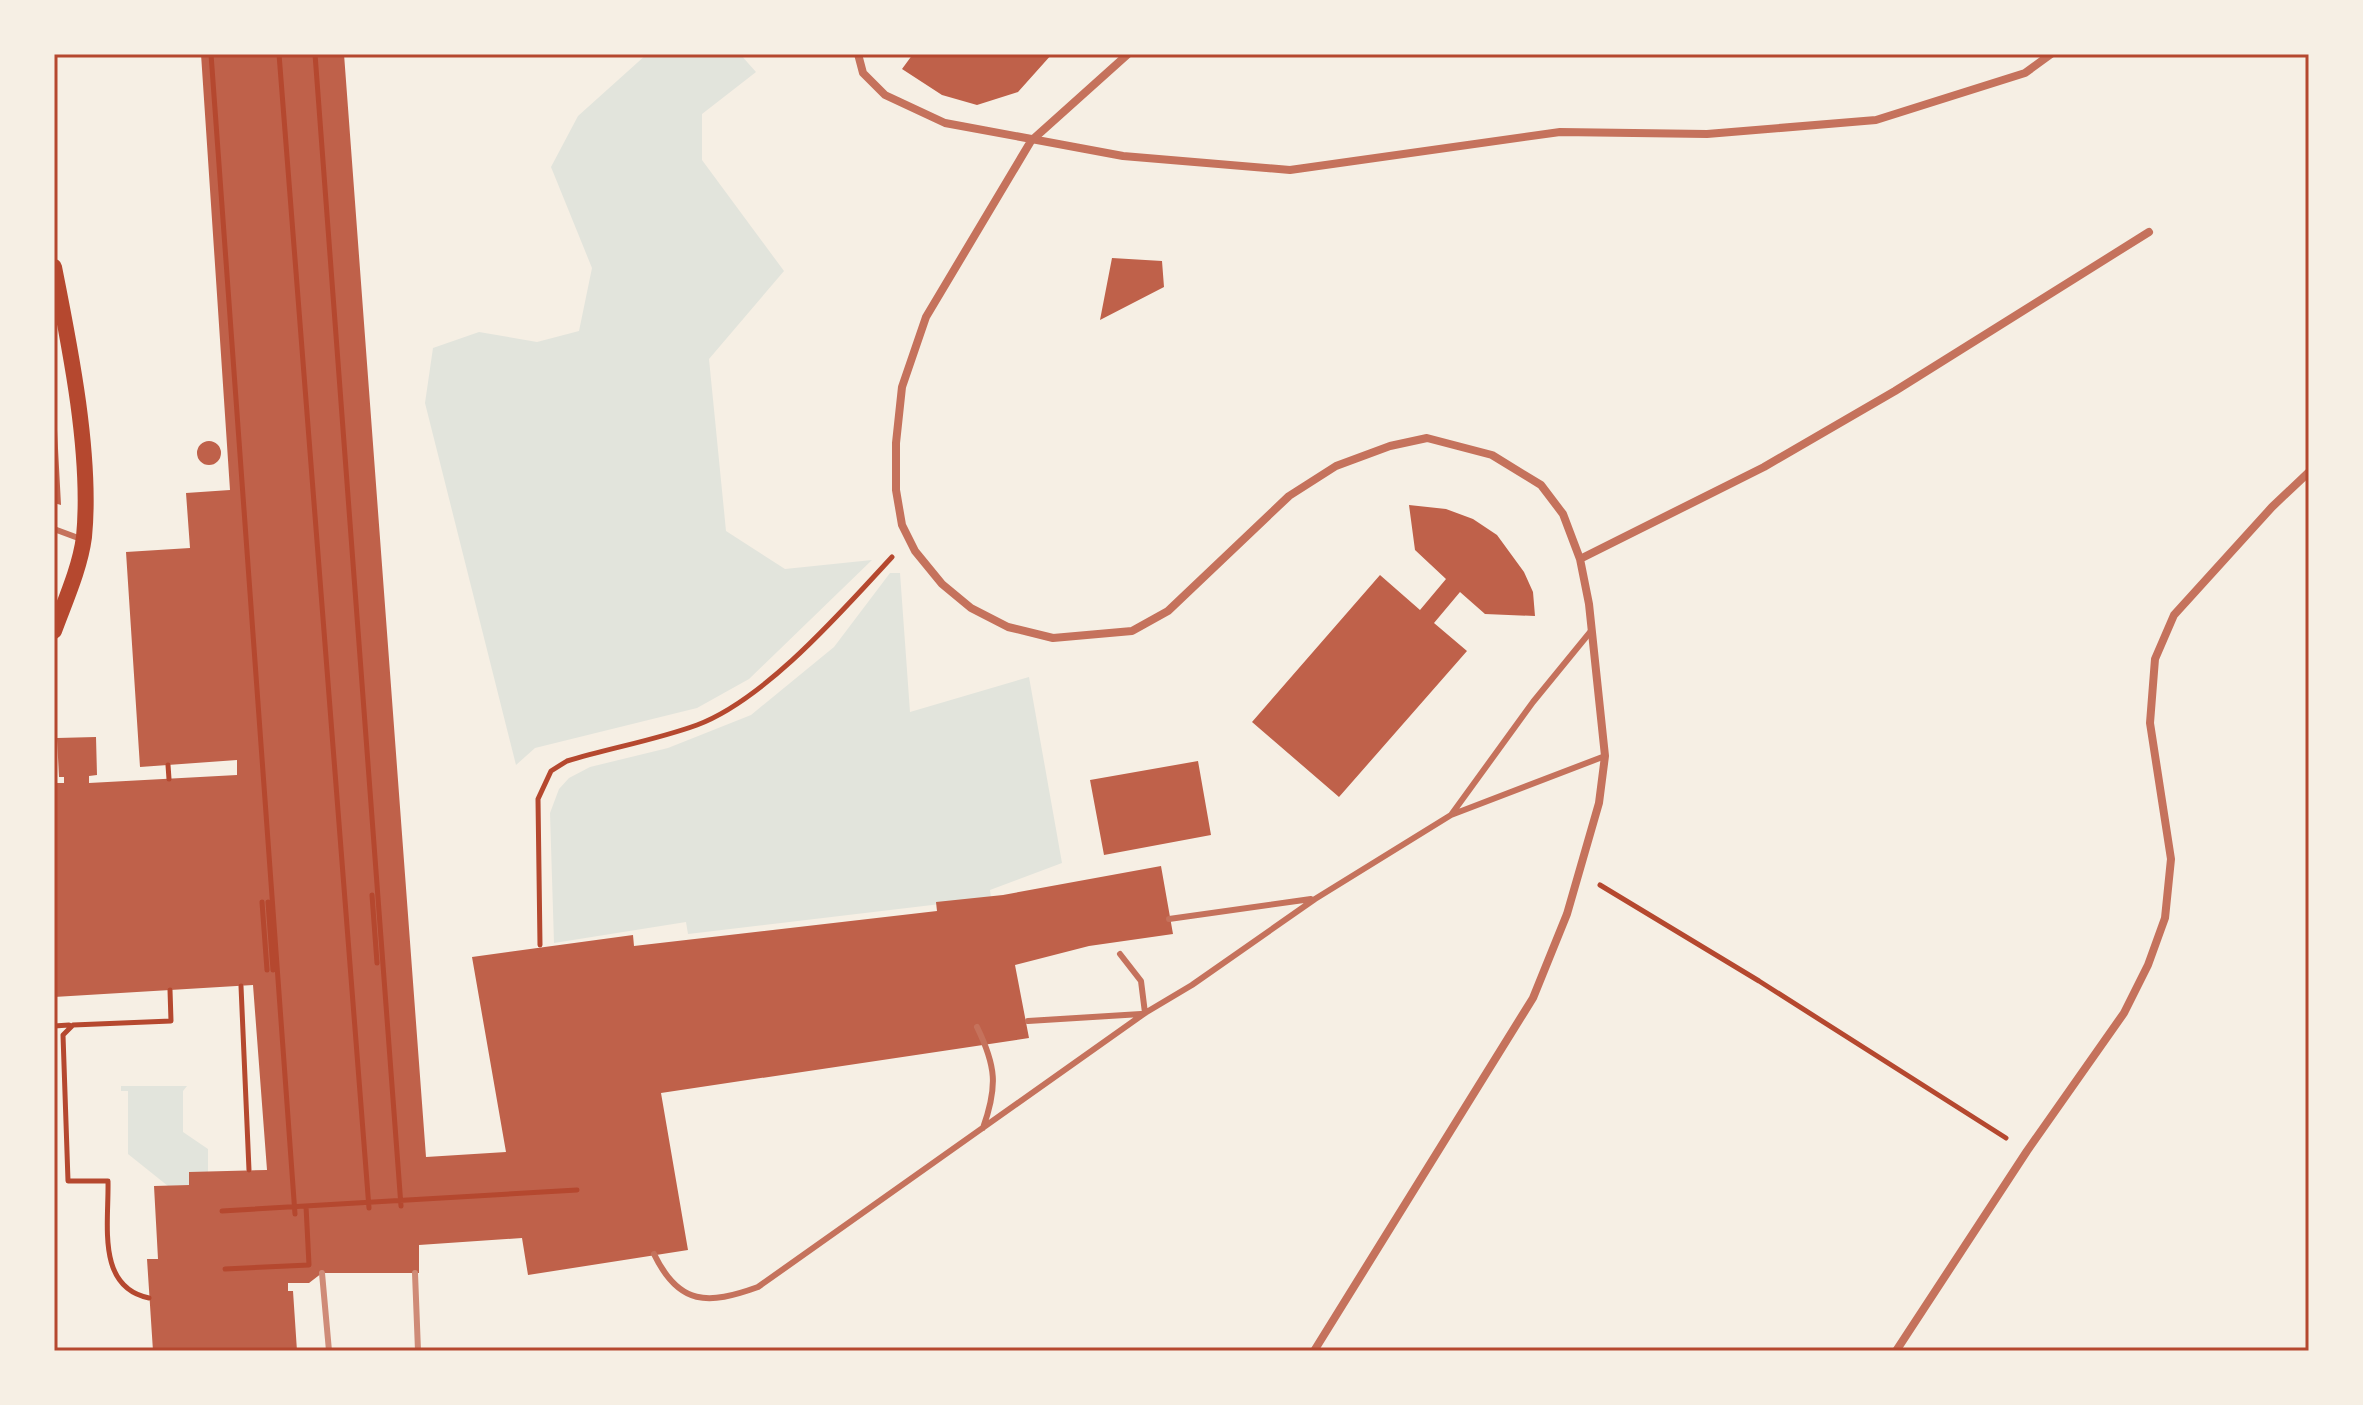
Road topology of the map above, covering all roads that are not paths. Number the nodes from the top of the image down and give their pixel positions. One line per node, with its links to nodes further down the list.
1 (858, 54): 4 (street)
2 (1128, 54): 4 (street)
3 (2051, 54): 4 (street)
4 (1031, 141): 10 (street)
5 (2149, 232): 10 (street)
6 (54, 267): 9 (main road)
7 (2309, 472): 24 (street)
8 (54, 529): 9 (lane)
9 (83, 540): 11 (main road)
10 (1580, 559): 12 (street)
11 (54, 631)
12 (1591, 631): 13 (street); 14 (lane)
13 (1605, 756): 14 (lane); 23 (street)
14 (1451, 815): 15 (lane)
15 (1315, 899): 16 (lane); 18 (lane)
16 (1169, 919)
17 (1120, 954): 18 (lane)
18 (1145, 1013): 19 (lane); 21 (lane)
19 (1028, 1021)
20 (977, 1027): 21 (lane)
21 (983, 1128): 22 (lane)
22 (654, 1254)
23 (1314, 1351)
24 (1896, 1351)

